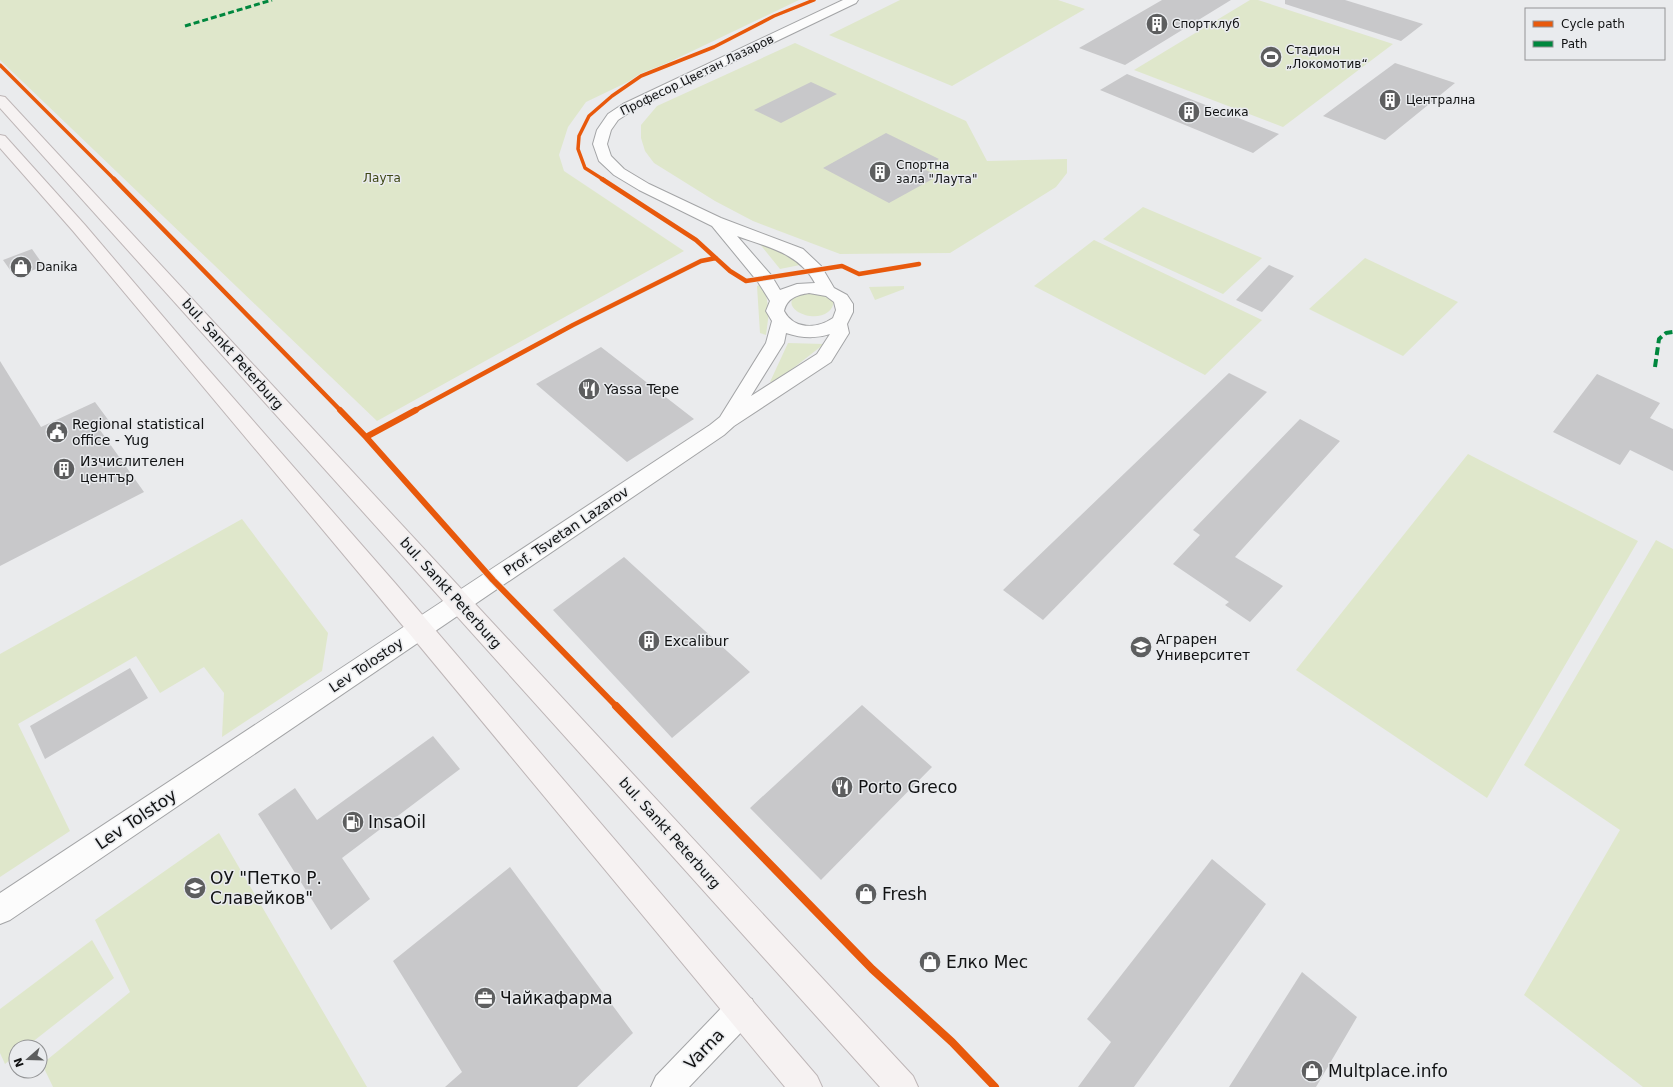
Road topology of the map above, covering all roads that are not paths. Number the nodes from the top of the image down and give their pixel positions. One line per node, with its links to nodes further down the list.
1 (852, 0): 4 (street, Професор Цветан Лазаров)
2 (0, 100): 10 (main road, bul. Sankt Peterburg)
3 (0, 139): 11 (main road)
4 (716, 222): 5 (street, Професор Цветан Лазаров); 6 (street, Професор Цветан Лазаров)
5 (827, 290): 6 (street); 8 (street)
6 (778, 300): 7 (street)
7 (780, 322): 8 (street); 9 (street)
8 (838, 323): 9 (street)
9 (727, 421): 10 (street, Prof. Tsvetan Lazarov)
10 (459, 602): 11 (street, Lev Tolostoy); 17 (main road, bul. Sankt Peterburg)
11 (420, 629): 12 (street, Lev Tolostoy); 14 (main road)
12 (271, 727): 13 (street, Lev Tolstoy)
13 (0, 910)
14 (741, 1010): 15 (street, Varna); 16 (main road)
15 (667, 1087)
16 (806, 1087)
17 (902, 1087)

